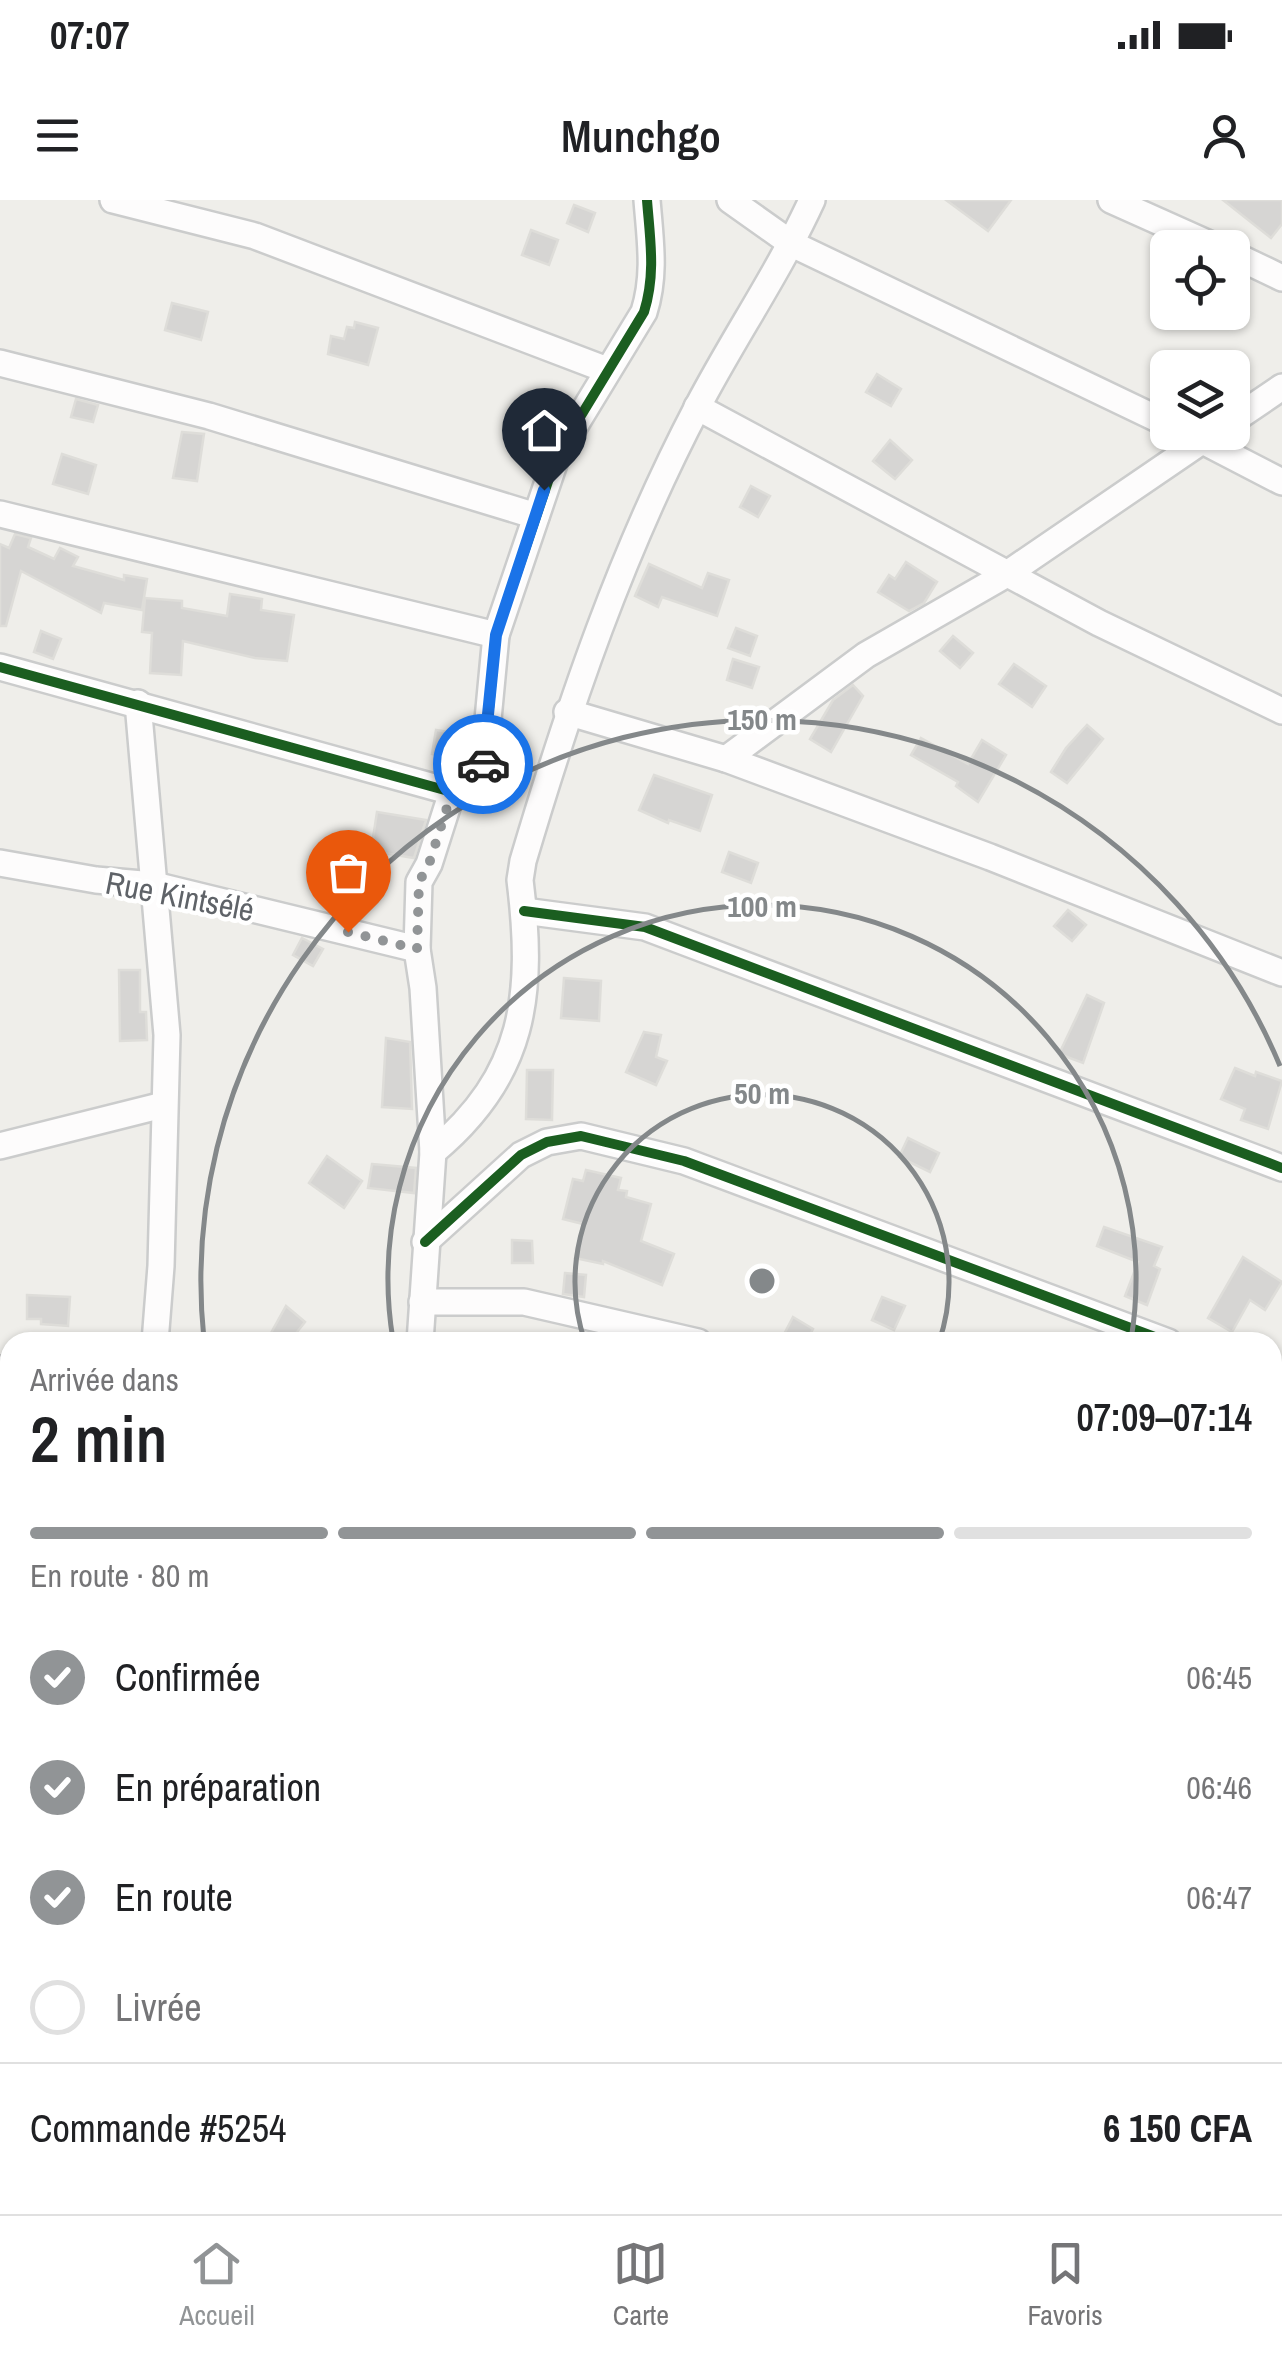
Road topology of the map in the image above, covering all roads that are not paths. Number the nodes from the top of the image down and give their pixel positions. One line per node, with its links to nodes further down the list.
1 (114, 200): 11 (street)
2 (647, 200): 11 (street)
3 (730, 200): 7 (street)
4 (812, 200): 7 (street)
5 (1111, 200): 6 (street)
6 (1178, 230)
7 (792, 244): 13 (street); 15 (street)
8 (1250, 263): 9 (street)
9 (1282, 278)
10 (0, 363): 20 (street)
11 (607, 370): 20 (street)
12 (1282, 387): 14 (street)
13 (698, 407): 21 (street); 26 (street)
14 (1250, 408)
15 (1150, 415)
16 (1180, 450): 21 (street)
17 (1227, 450): 18 (street)
18 (1282, 482)
19 (0, 514): 22 (street)
20 (536, 516): 22 (street)
21 (1007, 574): 25 (street); 27 (street)
22 (496, 635): 28 (street)
23 (0, 667): 24 (street)
24 (138, 703): 28 (street); 30 (street)
25 (1282, 711)
26 (567, 712): 27 (street); 31 (street)
27 (726, 759): 33 (street)
28 (452, 792): 32 (street)
29 (0, 863): 30 (street, Rue Kintsélé)
30 (154, 884): 32 (street, Rue Kintsélé); 34 (street)
31 (524, 911): 36 (street); 37 (street)
32 (417, 949): 36 (street)
33 (1282, 973)
34 (164, 1105): 35 (street); 40 (street)
35 (0, 1146)
36 (432, 1152): 38 (street)
37 (1282, 1168)
38 (425, 1242): 39 (street); 43 (street)
39 (422, 1302): 41 (street); 42 (street)
40 (157, 1332)
41 (420, 1332)
42 (654, 1332)
43 (1141, 1332)

